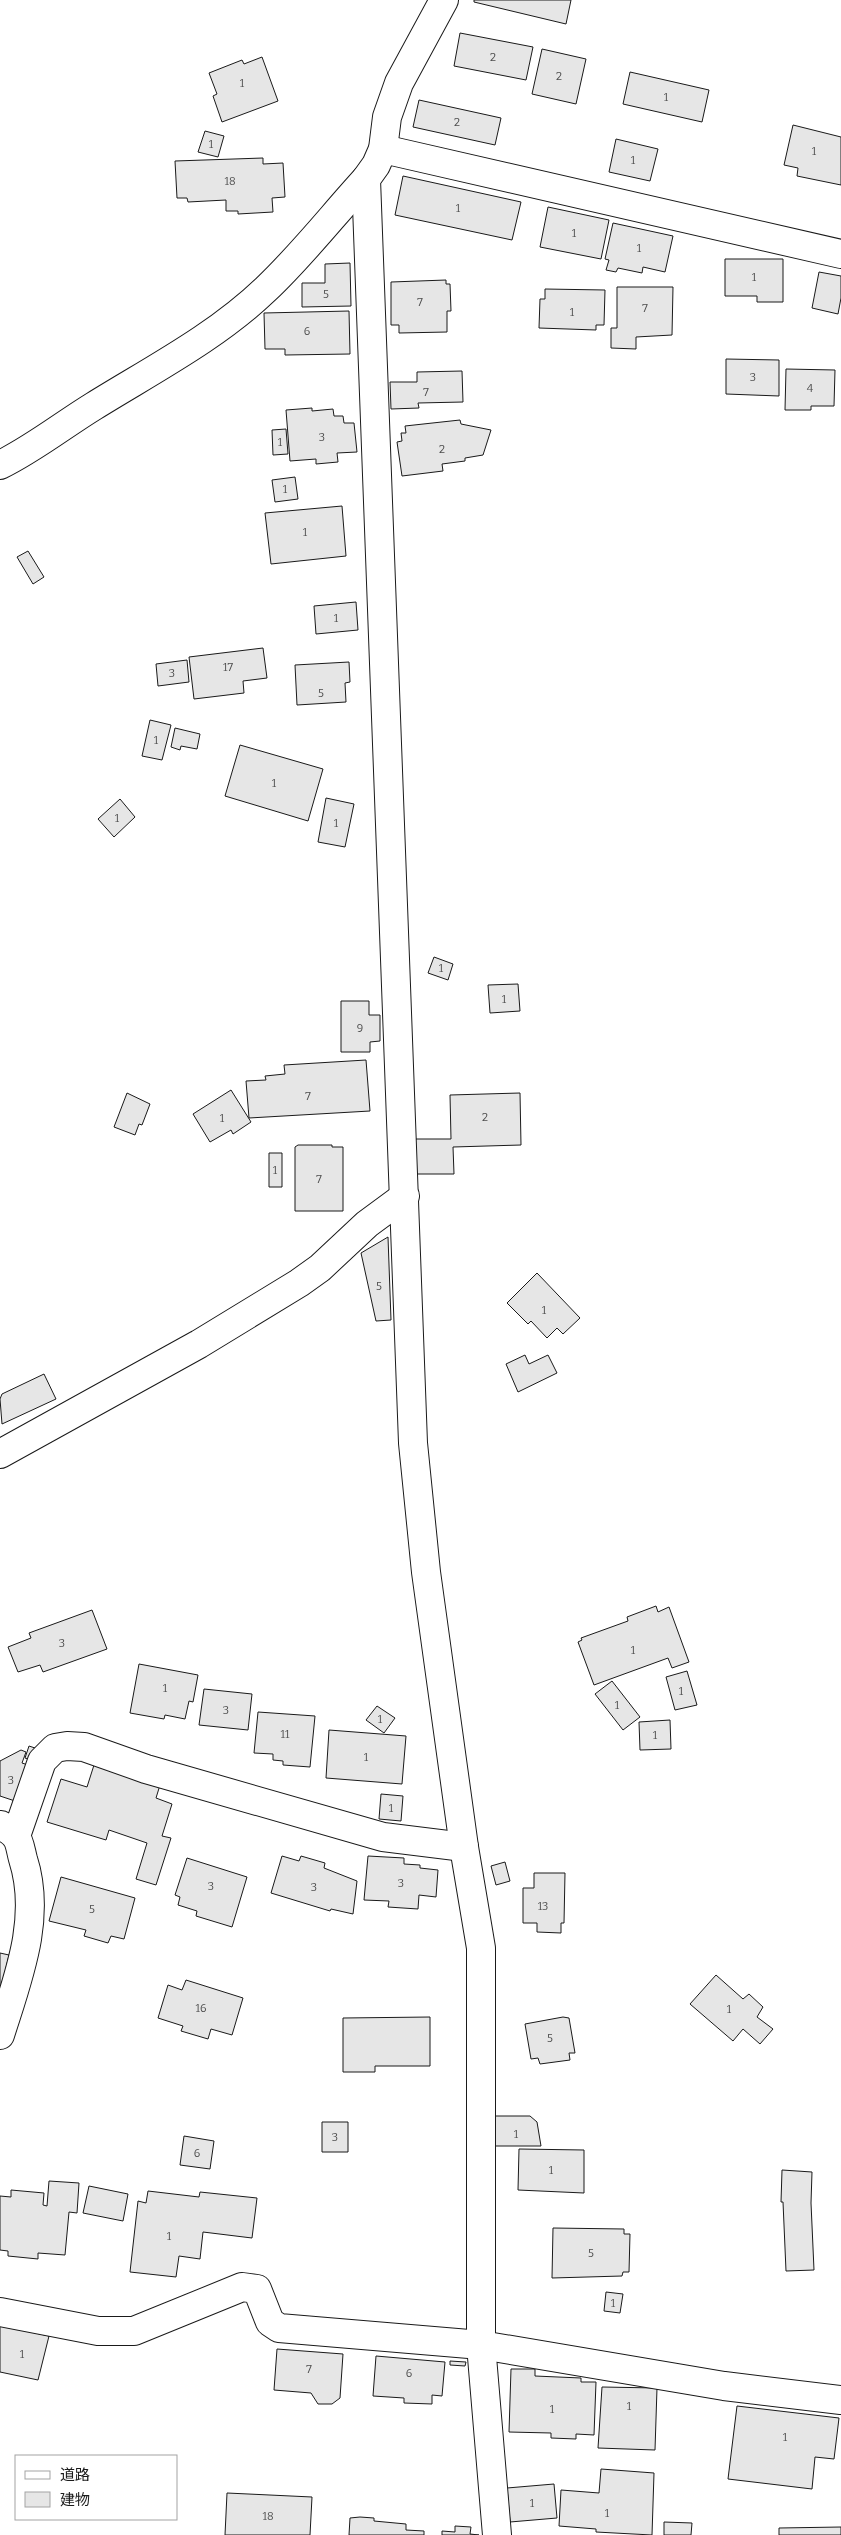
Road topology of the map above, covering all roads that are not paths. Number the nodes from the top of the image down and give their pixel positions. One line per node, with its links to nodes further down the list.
1 (444, 0): 2 (street)
2 (383, 149): 3 (street); 4 (street)
3 (366, 179): 5 (street); 6 (street)
4 (841, 254)
5 (0, 464)
6 (405, 1196): 7 (street); 9 (street)
7 (0, 1454)
8 (8, 1830): 9 (street); 10 (street)
9 (464, 1847): 12 (street)
10 (0, 2035)
11 (0, 2312): 12 (street)
12 (481, 2345): 13 (street); 14 (street)
13 (841, 2400)
14 (497, 2535)

